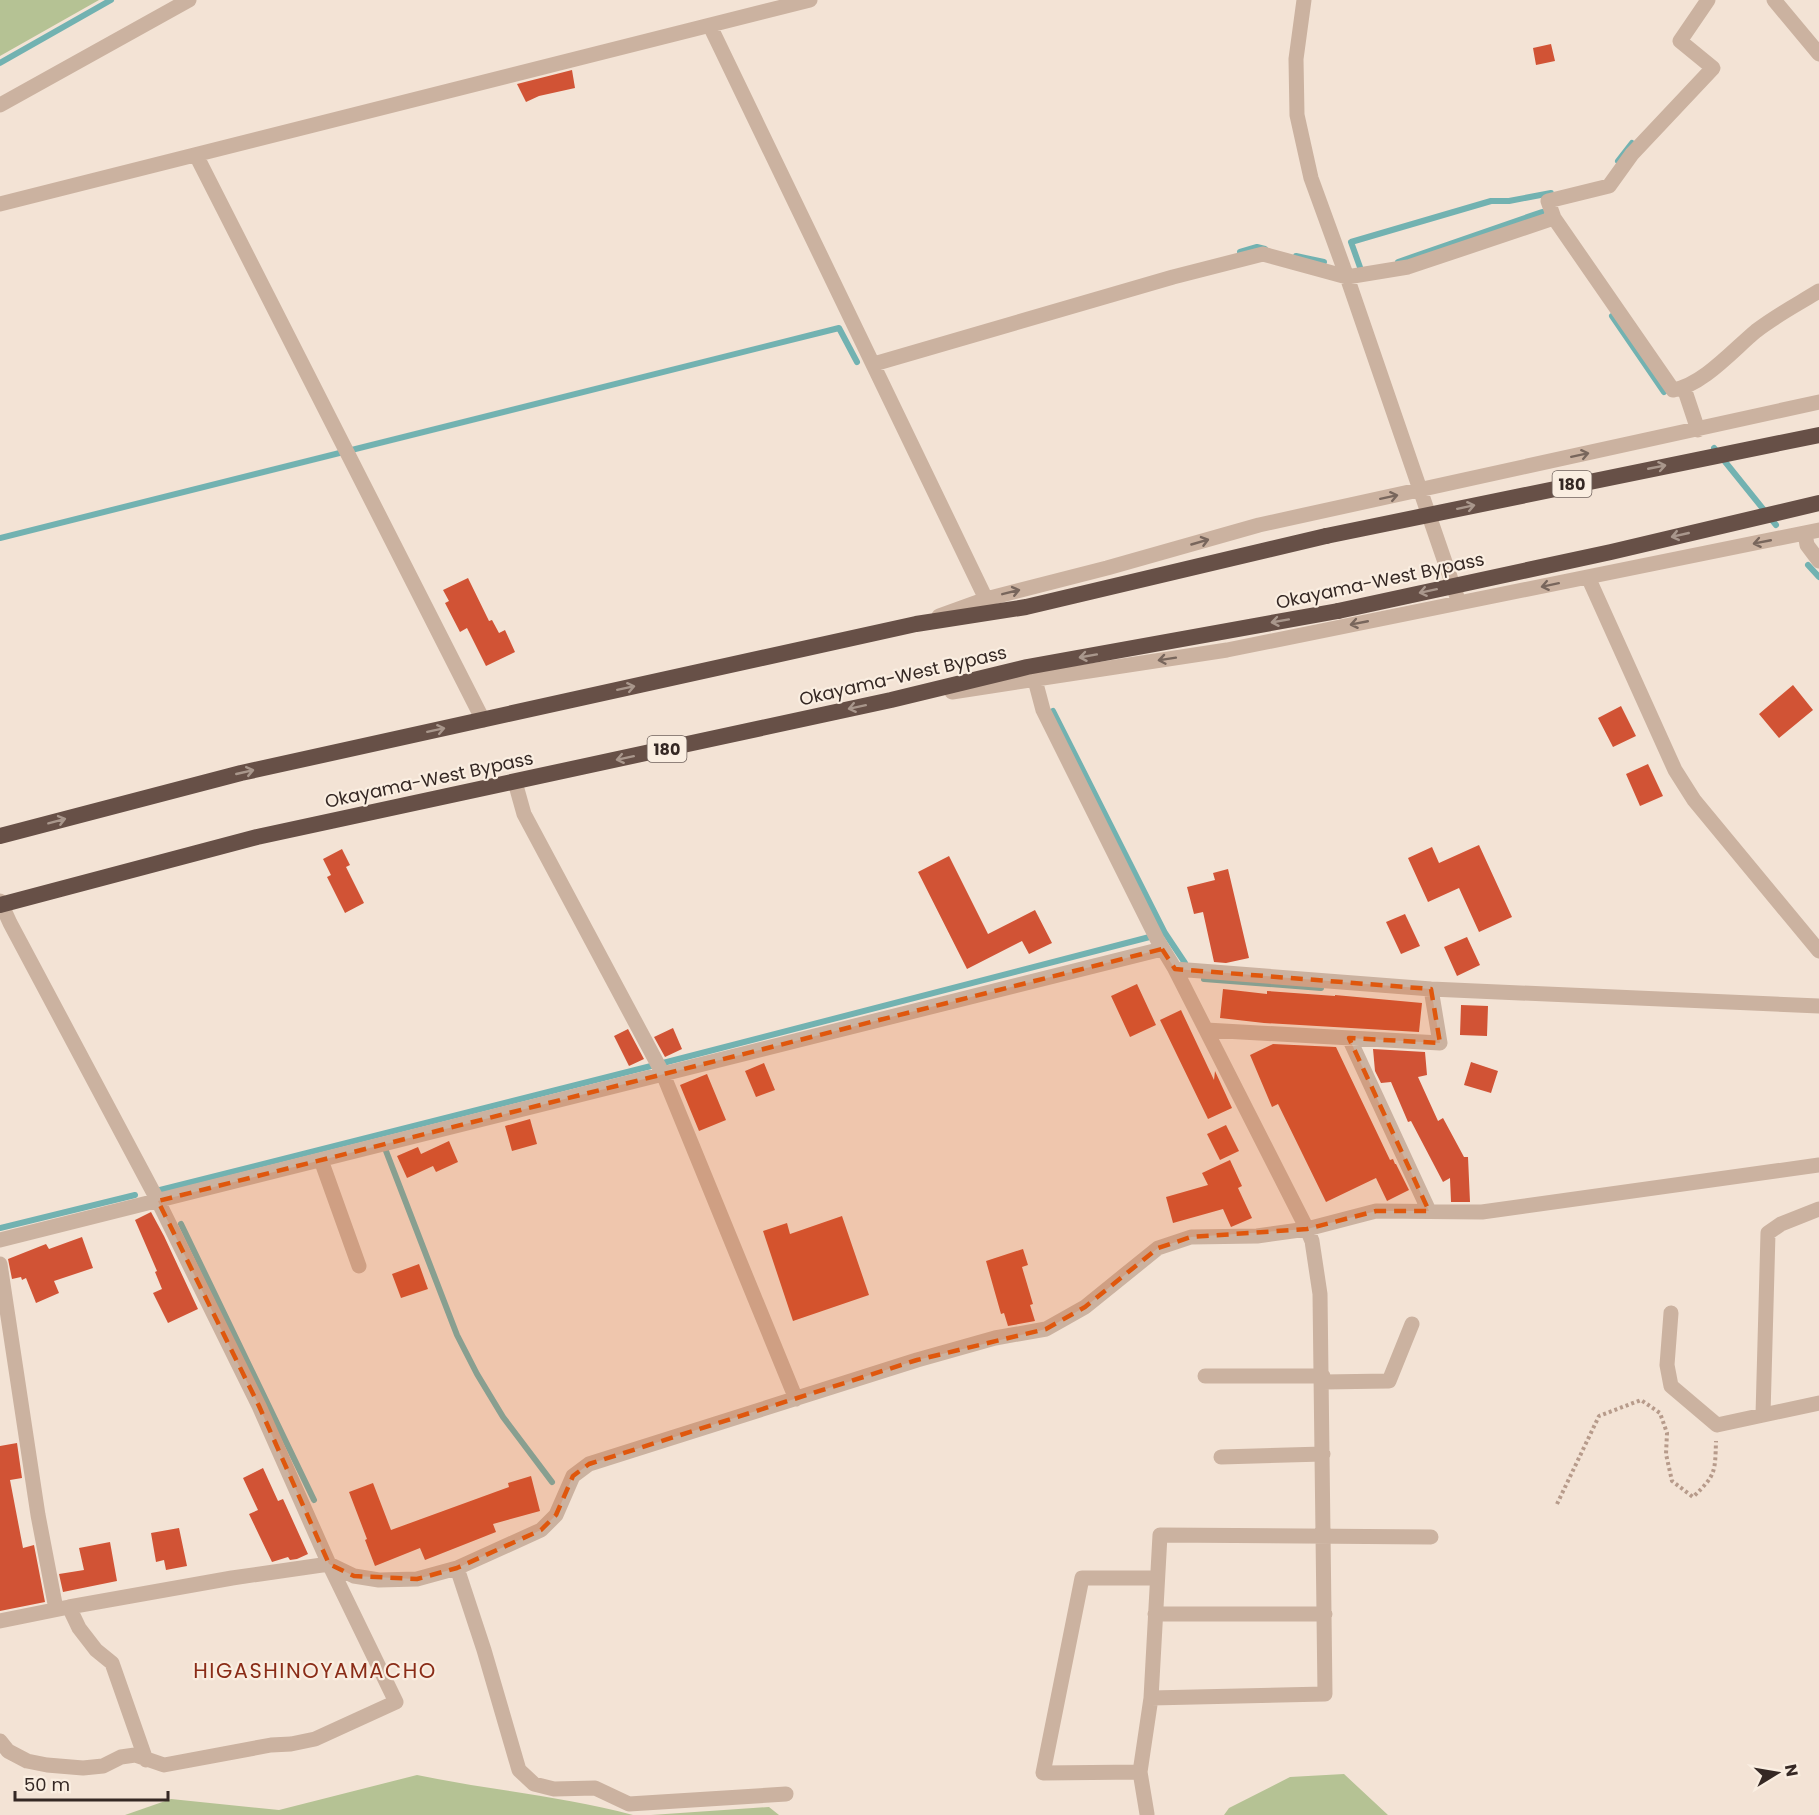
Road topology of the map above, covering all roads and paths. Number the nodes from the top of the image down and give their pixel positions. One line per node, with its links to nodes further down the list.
1 (189, 0): 8 (street)
2 (810, 0): 6 (street)
3 (1304, 0): 12 (street)
4 (1708, 0): 11 (street)
5 (1774, 0): 7 (street)
6 (710, 26): 9 (street); 14 (street)
7 (1819, 54)
8 (0, 105)
9 (196, 155): 10 (street); 29 (street)
10 (0, 204)
11 (1554, 218): 12 (street); 15 (street)
12 (1347, 277): 14 (street); 19 (street)
13 (1819, 291): 15 (street)
14 (874, 364): 24 (street)
15 (1684, 388): 17 (street)
16 (1819, 402): 17 (street)
17 (1698, 430): 19 (street, one-way to 17)
18 (1819, 435): 26 (highway, 180, one-way to 18, bridge)
19 (1420, 490): 24 (street, one-way to 19); 25 (street)
20 (1819, 503): 28 (highway, Okayama-West Bypass / 180, one-way to 28, bridge)
21 (1812, 532): 22 (street); 23 (street, one-way to 23)
22 (1819, 561)
23 (1587, 577): 25 (street, one-way to 25); 34 (street)
24 (986, 599): 26 (street)
25 (1459, 604): 27 (street, one-way to 27)
26 (916, 624): 29 (highway, 180, one-way to 26)
27 (1035, 680): 28 (street); 33 (street)
28 (891, 700): 30 (highway, Okayama-West Bypass / 180, one-way to 30)
29 (483, 720): 31 (highway, 180, one-way to 29)
30 (515, 782): 32 (highway, Okayama-West Bypass / 180); 40 (street)
31 (0, 836)
32 (1, 903): 43 (street)
33 (1157, 940): 35 (street); 40 (street)
34 (1819, 951)
35 (1175, 969): 36 (street); 38 (street)
36 (1432, 994): 37 (street); 39 (street)
37 (1819, 1006)
38 (1206, 1030): 39 (street); 46 (street)
39 (1349, 1038): 45 (street)
40 (659, 1067): 41 (street); 54 (street)
41 (321, 1160): 43 (street); 49 (street)
42 (1819, 1165): 45 (street)
43 (158, 1202): 47 (street); 63 (street)
44 (1819, 1209): 56 (street)
45 (1429, 1211): 46 (street)
46 (1307, 1229): 53 (street); 54 (street)
47 (0, 1240)
48 (0, 1264): 66 (street)
49 (359, 1266)
50 (1671, 1313): 57 (street)
51 (1412, 1323): 53 (street)
52 (1205, 1376): 53 (street)
53 (1323, 1379): 58 (street)
54 (796, 1399): 64 (street)
55 (1819, 1403): 56 (street)
56 (1763, 1415): 57 (street)
57 (1717, 1425): 60 (path)
58 (1323, 1454): 59 (street); 61 (street)
59 (1221, 1457)
60 (1557, 1503)
61 (1324, 1537): 62 (street); 65 (street); 68 (street)
62 (1431, 1537)
63 (329, 1564): 64 (street); 66 (street); 72 (street)
64 (457, 1568): 74 (street)
65 (1156, 1578): 67 (street); 73 (street)
66 (63, 1608): 69 (street); 72 (street)
67 (1155, 1614): 68 (street); 70 (street)
68 (1325, 1614): 70 (street)
69 (0, 1621)
70 (1151, 1698): 73 (street)
71 (0, 1741): 72 (street)
72 (146, 1760)
73 (1140, 1772): 75 (street)
74 (786, 1794)
75 (1147, 1814)

